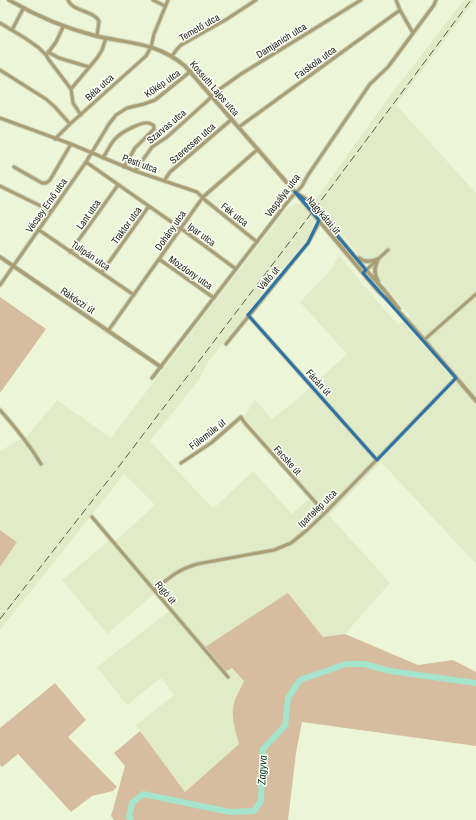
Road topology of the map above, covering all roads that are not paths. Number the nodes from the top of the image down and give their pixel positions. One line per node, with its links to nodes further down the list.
1 (9, 0): 10 (street, Kossuth Lajos utca)
2 (68, 0): 16 (street)
3 (153, 0): 9 (street)
4 (168, 0): 9 (street)
5 (256, 0): 20 (street, Temető utca)
6 (361, 0): 25 (street, Damjanich utca)
7 (396, 0): 11 (street)
8 (436, 0): 15 (street, Vaspálya utca)
9 (165, 6): 18 (street)
10 (23, 9): 13 (street, Kossuth Lajos utca); 14 (street)
11 (400, 10): 15 (street); 30 (street, Faiskola utca)
12 (0, 23): 14 (street)
13 (63, 27): 16 (street, Kossuth Lajos utca); 19 (street)
14 (12, 30): 19 (street)
15 (413, 33): 43 (street, Vaspálya utca)
16 (97, 36): 17 (street, Kossuth Lajos utca)
17 (106, 38): 18 (street, Kossuth Lajos utca); 21 (street)
18 (151, 47): 20 (street, Kossuth Lajos utca); 26 (street, Béla utca)
19 (47, 54): 21 (street); 24 (street)
20 (172, 56): 23 (street, Kossuth Lajos utca)
21 (89, 67): 24 (street)
22 (0, 70): 29 (street)
23 (191, 71): 25 (street, Kossuth Lajos utca); 34 (street, Kőkép utca)
24 (71, 89): 26 (street)
25 (212, 96): 28 (street, Kossuth Lajos utca); 39 (street, Szarvas utca)
26 (81, 114): 29 (street, Béla utca)
27 (0, 118): 31 (street, Pesti utca)
28 (232, 119): 30 (street, Kossuth Lajos utca); 40 (street, Szerecsen utca)
29 (70, 124): 31 (street, Béla utca)
30 (239, 127): 33 (street, Kossuth Lajos utca)
31 (55, 139): 32 (street, Pesti utca)
32 (71, 144): 34 (street, Pesti utca); 38 (street)
33 (258, 149): 43 (street, Kossuth Lajos utca); 44 (street, Dohány utca)
34 (91, 153): 35 (street, Pesti utca); 36 (street, Vécsey Ernő utca)
35 (103, 158): 37 (street, Pesti utca); 37 (street)
36 (86, 162): 41 (street, Ipar utca); 46 (street, Vécsey Ernő utca)
37 (124, 166): 39 (street, Pesti utca)
38 (14, 167)
39 (135, 171): 40 (street, Pesti utca)
40 (164, 181): 44 (street, Pesti utca)
41 (118, 185): 45 (street, Ipar utca); 52 (street, Lant utca)
42 (0, 186): 46 (street)
43 (295, 192): 47 (street, Nagykátai út); 50 (street, Vaspálya utca); 53 (street, Nagykátai út)
44 (203, 197): 48 (street, Dohány utca); 50 (street, Fék utca)
45 (149, 206): 48 (street, Ipar utca); 60 (street, Traktor utca)
46 (51, 211): 49 (street, Vécsey Ernő utca)
47 (320, 221): 59 (street, Nagykátai út); 66 (street, Váltó út)
48 (180, 228): 55 (street, Dohány utca); 58 (street, Ipar utca)
49 (38, 230): 52 (street, Tulipán utca); 57 (street, Vécsey Ernő utca)
50 (257, 242): 58 (street, Vaspálya utca)
51 (388, 250): 56 (street)
52 (70, 252): 60 (street, Tulipán utca)
53 (352, 252): 56 (street); 59 (street, Nagykátai út)
54 (0, 257): 57 (street, Rákóczi út)
55 (159, 259): 64 (street, Dohány utca); 65 (street, Mozdony utca)
56 (378, 259): 59 (street); 62 (street)
57 (13, 266): 61 (street, Vécsey Ernő utca); 68 (street, Rákóczi út)
58 (236, 269): 65 (street, Vaspálya utca)
59 (364, 271): 62 (street, Nagykátai út); 67 (street, Nagykátai út)
60 (102, 272): 64 (street, Tulipán utca)
61 (0, 285)
62 (384, 290): 67 (street, Nagykátai út)
63 (476, 294): 69 (street)
64 (134, 295): 68 (street, Dohány utca)
65 (214, 298): 71 (street, Vaspálya utca)
66 (248, 315): 70 (street, Váltó út); 77 (street, Fácán út)
67 (412, 327): 69 (street, Nagykátai út)
68 (108, 331): 71 (street, Rákóczi út)
69 (424, 340): 73 (street, Nagykátai út)
70 (226, 344)
71 (161, 367): 72 (street, Vaspálya utca)
72 (152, 378)
73 (456, 378): 74 (street, Nagykátai út); 77 (street, Ipartelep utca)
74 (476, 401)
75 (0, 410): 79 (street)
76 (241, 417): 78 (street, Fülemüle út); 80 (street, Fecske út)
77 (377, 460): 80 (street, Ipartelep utca)
78 (181, 463)
79 (40, 464)
80 (325, 513): 82 (street, Ipartelep utca)
81 (92, 517): 82 (street, Rigó út)
82 (154, 590): 83 (street, Rigó út)
83 (228, 677)

